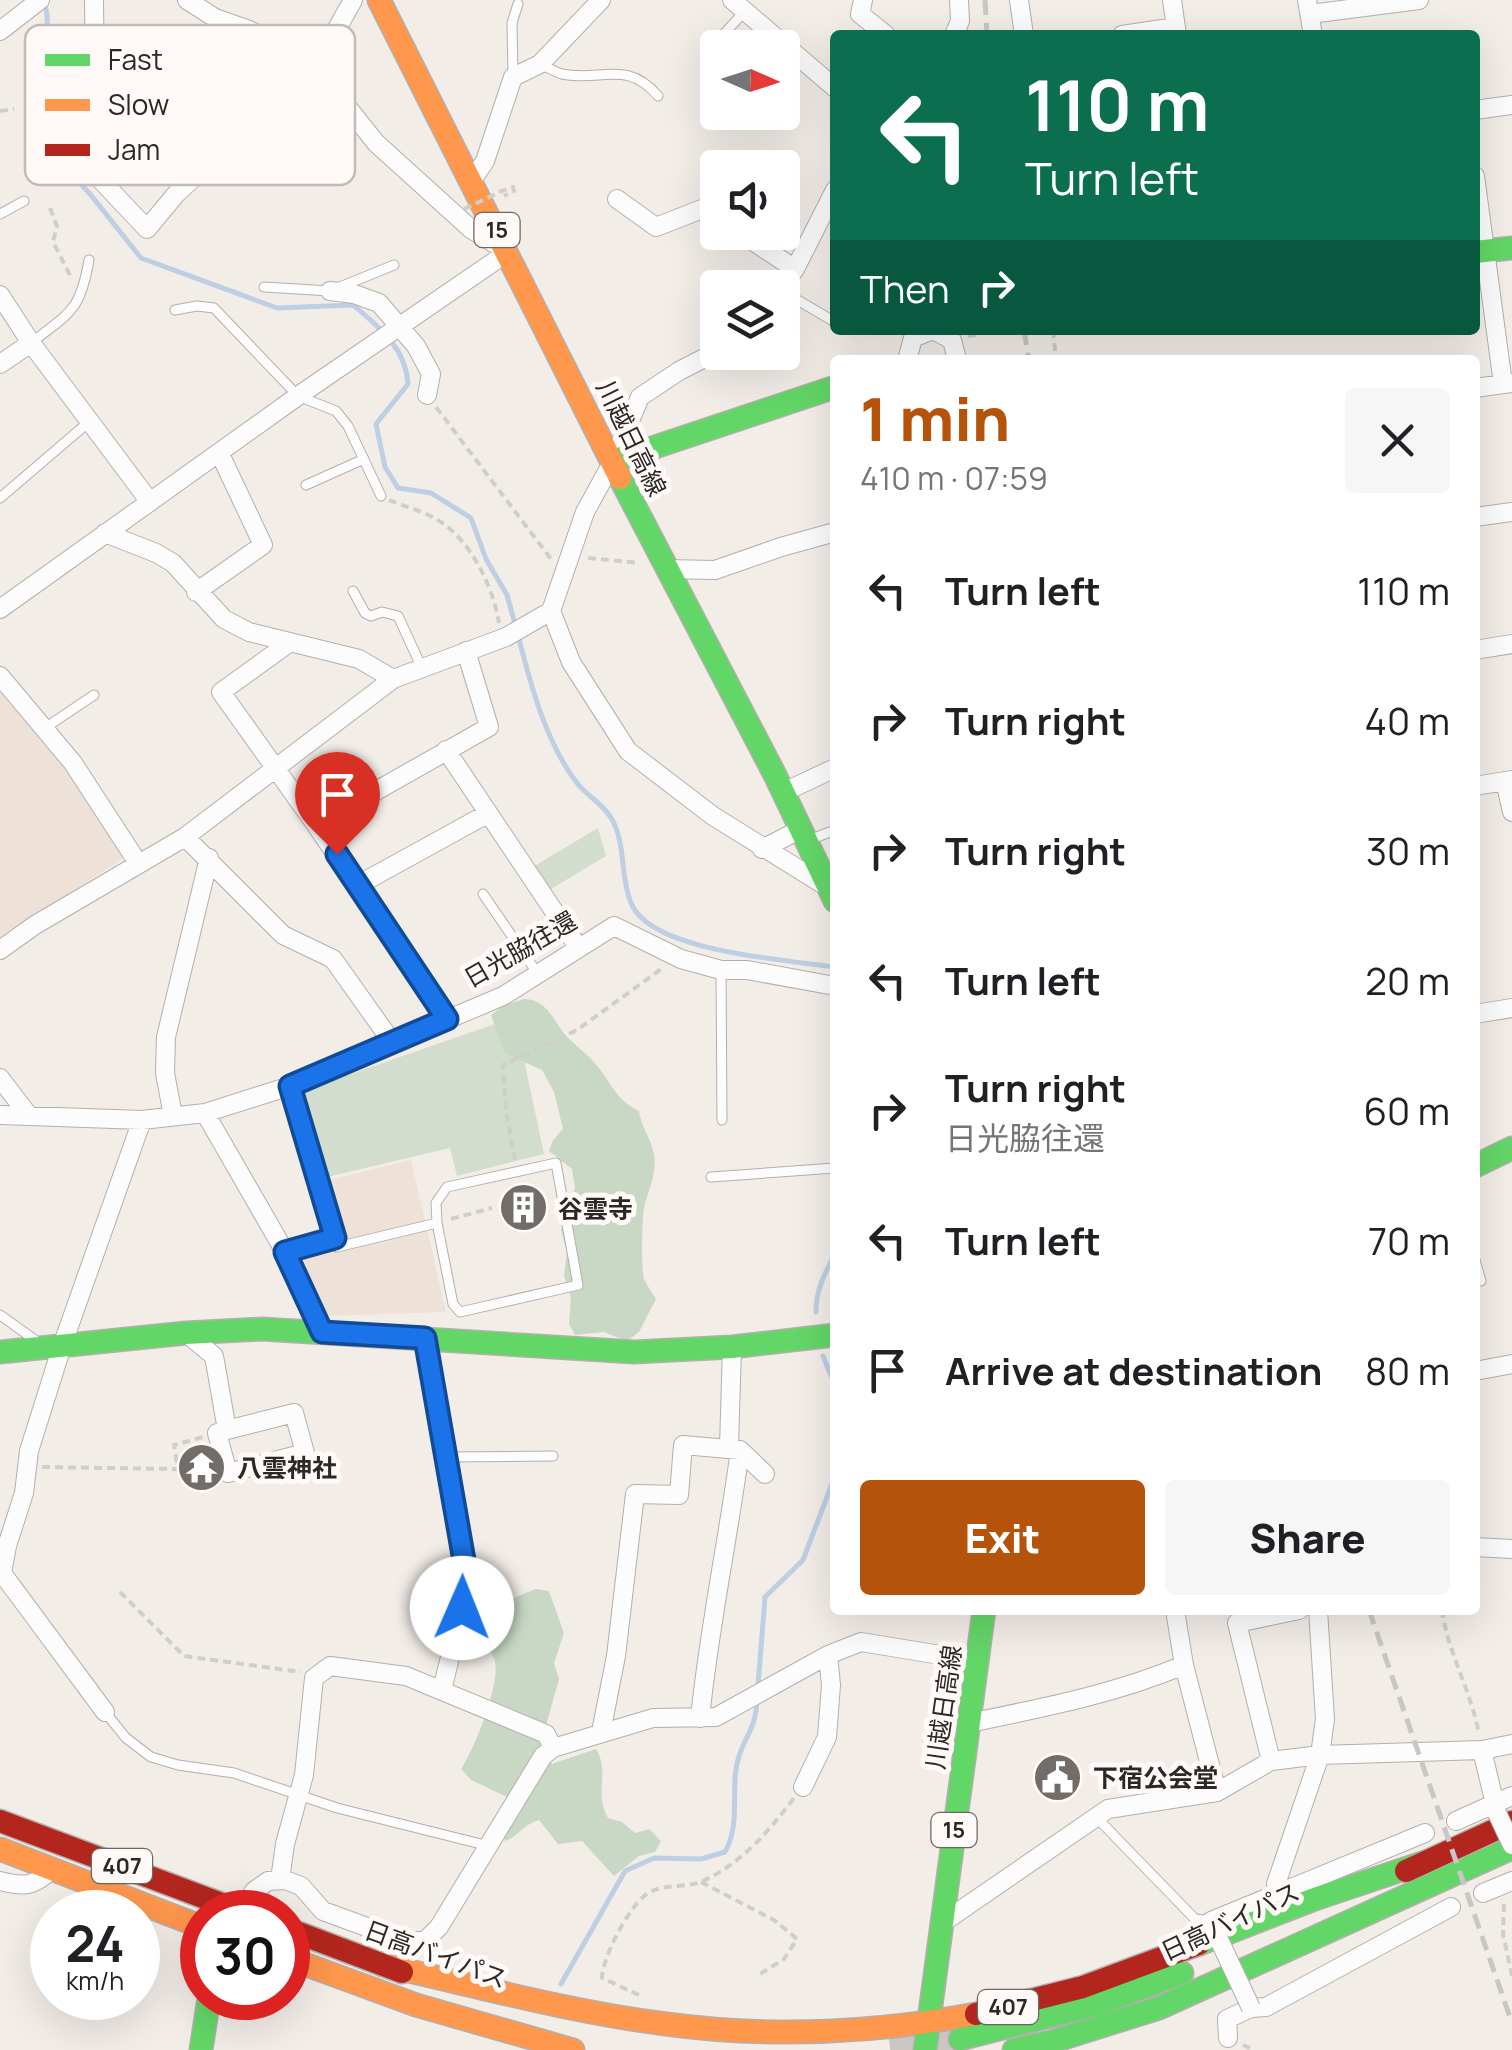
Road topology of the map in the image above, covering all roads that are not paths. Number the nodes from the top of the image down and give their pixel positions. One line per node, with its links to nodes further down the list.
1 (94, 0): 15 (street)
2 (189, 0): 16 (street)
3 (354, 0): 17 (street)
4 (379, 0): 31 (main road, 川越日高線 / 15)
5 (601, 0): 24 (street)
6 (863, 0): 19 (street)
7 (959, 0): 20 (street)
8 (1020, 0): 21 (street)
9 (1172, 0): 22 (street)
10 (1418, 0): 14 (street)
11 (32, 3): 23 (street)
12 (518, 4): 25 (lane)
13 (738, 5): 18 (lane); 26 (street)
14 (1309, 7)
15 (94, 25)
16 (235, 25)
17 (339, 25)
18 (722, 30)
19 (880, 30)
20 (956, 30)
21 (1023, 30)
22 (1177, 30)
23 (0, 32)
24 (540, 64): 25 (street); 27 (lane)
25 (513, 77): 31 (street)
26 (830, 84)
27 (658, 96)
28 (1512, 105): 29 (street)
29 (1480, 109)
30 (355, 117): 42 (street)
31 (473, 180): 42 (main road, 川越日高線 / 15)
32 (104, 185): 33 (street)
33 (186, 185)
34 (617, 199): 37 (street)
35 (24, 201): 38 (lane)
36 (830, 204): 45 (street)
37 (700, 209)
38 (0, 214)
39 (1512, 248): 41 (main road)
40 (768, 250): 45 (street)
41 (1480, 251): 56 (street)
42 (508, 252): 52 (street); 64 (main road, 川越日高線 / 15)
43 (89, 260): 53 (lane)
44 (394, 266): 47 (lane)
45 (795, 268)
46 (264, 287): 47 (lane)
47 (330, 291): 52 (street)
48 (0, 295): 53 (street)
49 (800, 300): 51 (lane)
50 (175, 310): 60 (lane)
51 (830, 319)
52 (399, 327): 59 (street); 60 (street)
53 (31, 343): 55 (street); 61 (street)
54 (700, 361): 64 (street)
55 (0, 364)
56 (1508, 383): 57 (street)
57 (1480, 387)
58 (830, 389): 64 (main road)
59 (427, 395)
60 (298, 396): 62 (street); 63 (lane)
61 (90, 422): 67 (lane); 68 (street)
62 (220, 454): 68 (street); 75 (street)
63 (364, 459): 65 (lane); 66 (lane)
64 (613, 460): 73 (main road, 川越日高線 / 15); 77 (street)
65 (306, 485)
66 (380, 496)
67 (0, 498)
68 (150, 502): 71 (street)
69 (1512, 512): 70 (street)
70 (1480, 516)
71 (105, 533): 75 (street); 76 (street)
72 (830, 533): 73 (street)
73 (658, 567): 92 (main road, 川越日高線 / 15)
74 (353, 591): 82 (lane)
75 (196, 592): 78 (street)
76 (0, 609)
77 (551, 611): 81 (street); 99 (street)
78 (289, 643): 84 (street); 88 (street)
79 (1512, 644): 80 (street)
80 (1480, 649)
81 (466, 652): 82 (street); 87 (street)
82 (422, 666): 84 (street)
83 (0, 676): 86 (street)
84 (393, 679): 88 (street)
85 (94, 694): 86 (lane)
86 (44, 728): 101 (street)
87 (446, 750): 94 (street); 95 (street)
88 (275, 766): 95 (street); 98 (street)
89 (830, 770): 92 (street)
90 (1509, 780): 91 (street); 93 (street)
91 (1480, 785)
92 (784, 792): 97 (main road, 川越日高線 / 15)
93 (1512, 812)
94 (488, 814): 102 (street); 106 (street)
95 (316, 824): 102 (street)
96 (830, 831): 97 (lane)
97 (804, 835): 99 (street); 103 (main road, 川越日高線 / 15)
98 (185, 836): 100 (street); 101 (street)
99 (762, 849): 105 (street)
100 (209, 858): 114 (street); 120 (street)
101 (138, 863): 107 (street)
102 (358, 884): 113 (street)
103 (830, 891)
104 (483, 894): 109 (lane)
105 (830, 894)
106 (578, 947): 108 (street, 日光脇往還); 109 (street, 日光脇往還)
107 (0, 950)
108 (721, 970): 110 (street, 日光脇往還); 122 (lane)
109 (538, 974): 113 (street, 日光脇往還)
110 (830, 985)
111 (1512, 1008): 112 (street)
112 (1480, 1013)
113 (447, 1019): 114 (street, 日光脇往還)
114 (392, 1042): 116 (street, 日光脇往還)
115 (0, 1078): 119 (street)
116 (290, 1086): 117 (street, 日光脇往還); 128 (street)
117 (205, 1113): 120 (street, 日光脇往還); 129 (street)
118 (0, 1115): 119 (street, 日光脇往還)
119 (28, 1116): 121 (street, 日光脇往還)
120 (173, 1116): 121 (street, 日光脇往還)
121 (142, 1120): 137 (street)
122 (722, 1120)
123 (1512, 1148): 124 (main road)
124 (1480, 1164)
125 (830, 1168): 126 (lane)
126 (711, 1177)
127 (436, 1222): 127 (lane); 128 (lane)
128 (335, 1238): 129 (street)
129 (285, 1252): 133 (street)
130 (1480, 1274): 131 (lane)
131 (1482, 1280)
132 (0, 1315): 137 (lane)
133 (322, 1332): 134 (main road); 136 (main road)
134 (186, 1333): 137 (main road); 142 (street)
135 (830, 1336): 138 (main road)
136 (425, 1338): 138 (main road); 145 (street)
137 (54, 1347): 139 (main road); 149 (street)
138 (732, 1347): 143 (street)
139 (0, 1352)
140 (1512, 1364): 141 (street)
141 (1480, 1370)
142 (222, 1432): 142 (street)
143 (734, 1448): 146 (street); 159 (street); 161 (street)
144 (553, 1456): 145 (lane)
145 (444, 1458): 157 (street)
146 (764, 1474)
147 (1480, 1548): 148 (street)
148 (1512, 1549)
149 (1, 1574): 158 (street)
150 (983, 1615): 155 (main road, 川越日高線 / 15)
151 (1176, 1615): 156 (street)
152 (1318, 1615): 165 (street)
153 (1236, 1616): 166 (street)
154 (828, 1655): 155 (street); 159 (street); 167 (street)
155 (977, 1661): 160 (main road, 川越日高線 / 15)
156 (1184, 1665): 160 (street); 168 (street)
157 (442, 1690): 163 (street); 169 (street)
158 (105, 1712): 169 (lane)
159 (708, 1717): 161 (street)
160 (969, 1724): 191 (main road, 川越日高線 / 15)
161 (600, 1732): 163 (street)
162 (1512, 1744): 164 (street)
163 (553, 1748): 176 (street)
164 (1482, 1750): 165 (street); 171 (street)
165 (1320, 1754): 166 (street); 184 (street)
166 (1271, 1761): 168 (street)
167 (803, 1786)
168 (1217, 1792): 172 (street)
169 (299, 1794): 176 (lane); 181 (street)
170 (1512, 1796): 171 (street)
171 (1501, 1813): 174 (street); 177 (street, bridge); 179 (main road, 日高バイパス / 407)
172 (1095, 1816): 191 (street); 192 (lane)
173 (0, 1821): 185 (main road, 407)
174 (1456, 1821)
175 (1425, 1833): 192 (street)
176 (489, 1846): 181 (street)
177 (1512, 1847): 187 (main road, 日高バイパス / 407)
178 (0, 1849): 180 (main road, 407)
179 (1425, 1862): 197 (main road, 407); 200 (main road, 日高バイパス / 407)
180 (52, 1869): 182 (street); 190 (main road, 407)
181 (280, 1880): 186 (street)
182 (0, 1881)
183 (1508, 1882): 188 (street)
184 (1276, 1884)
185 (184, 1890)
186 (256, 1890)
187 (1418, 1890): 207 (main road, 日高バイパス / 407); 208 (main road, 407)
188 (1483, 1893)
189 (1451, 1907): 195 (street)
190 (180, 1918)
191 (942, 1923): 197 (main road, 川越日高線 / 15)
192 (1214, 1927): 195 (street, bridge)
193 (310, 1937): 198 (main road, 日高バイパス / 407)
194 (310, 1966): 198 (main road, 日高バイパス / 407)
195 (1251, 2008): 201 (street)
196 (205, 2020): 203 (main road)
197 (928, 2022): 199 (main road, 407); 206 (main road, 川越日高線 / 15)
198 (528, 2027): 199 (main road, 407); 199 (main road, 日高バイパス / 407)
199 (565, 2032): 204 (main road, 日高バイパス / 407)
200 (960, 2038)
201 (1228, 2038)
202 (890, 2048): 205 (main road)
203 (201, 2050)
204 (746, 2050)
205 (856, 2050)
206 (925, 2050)
207 (1014, 2050)
208 (1083, 2050)

